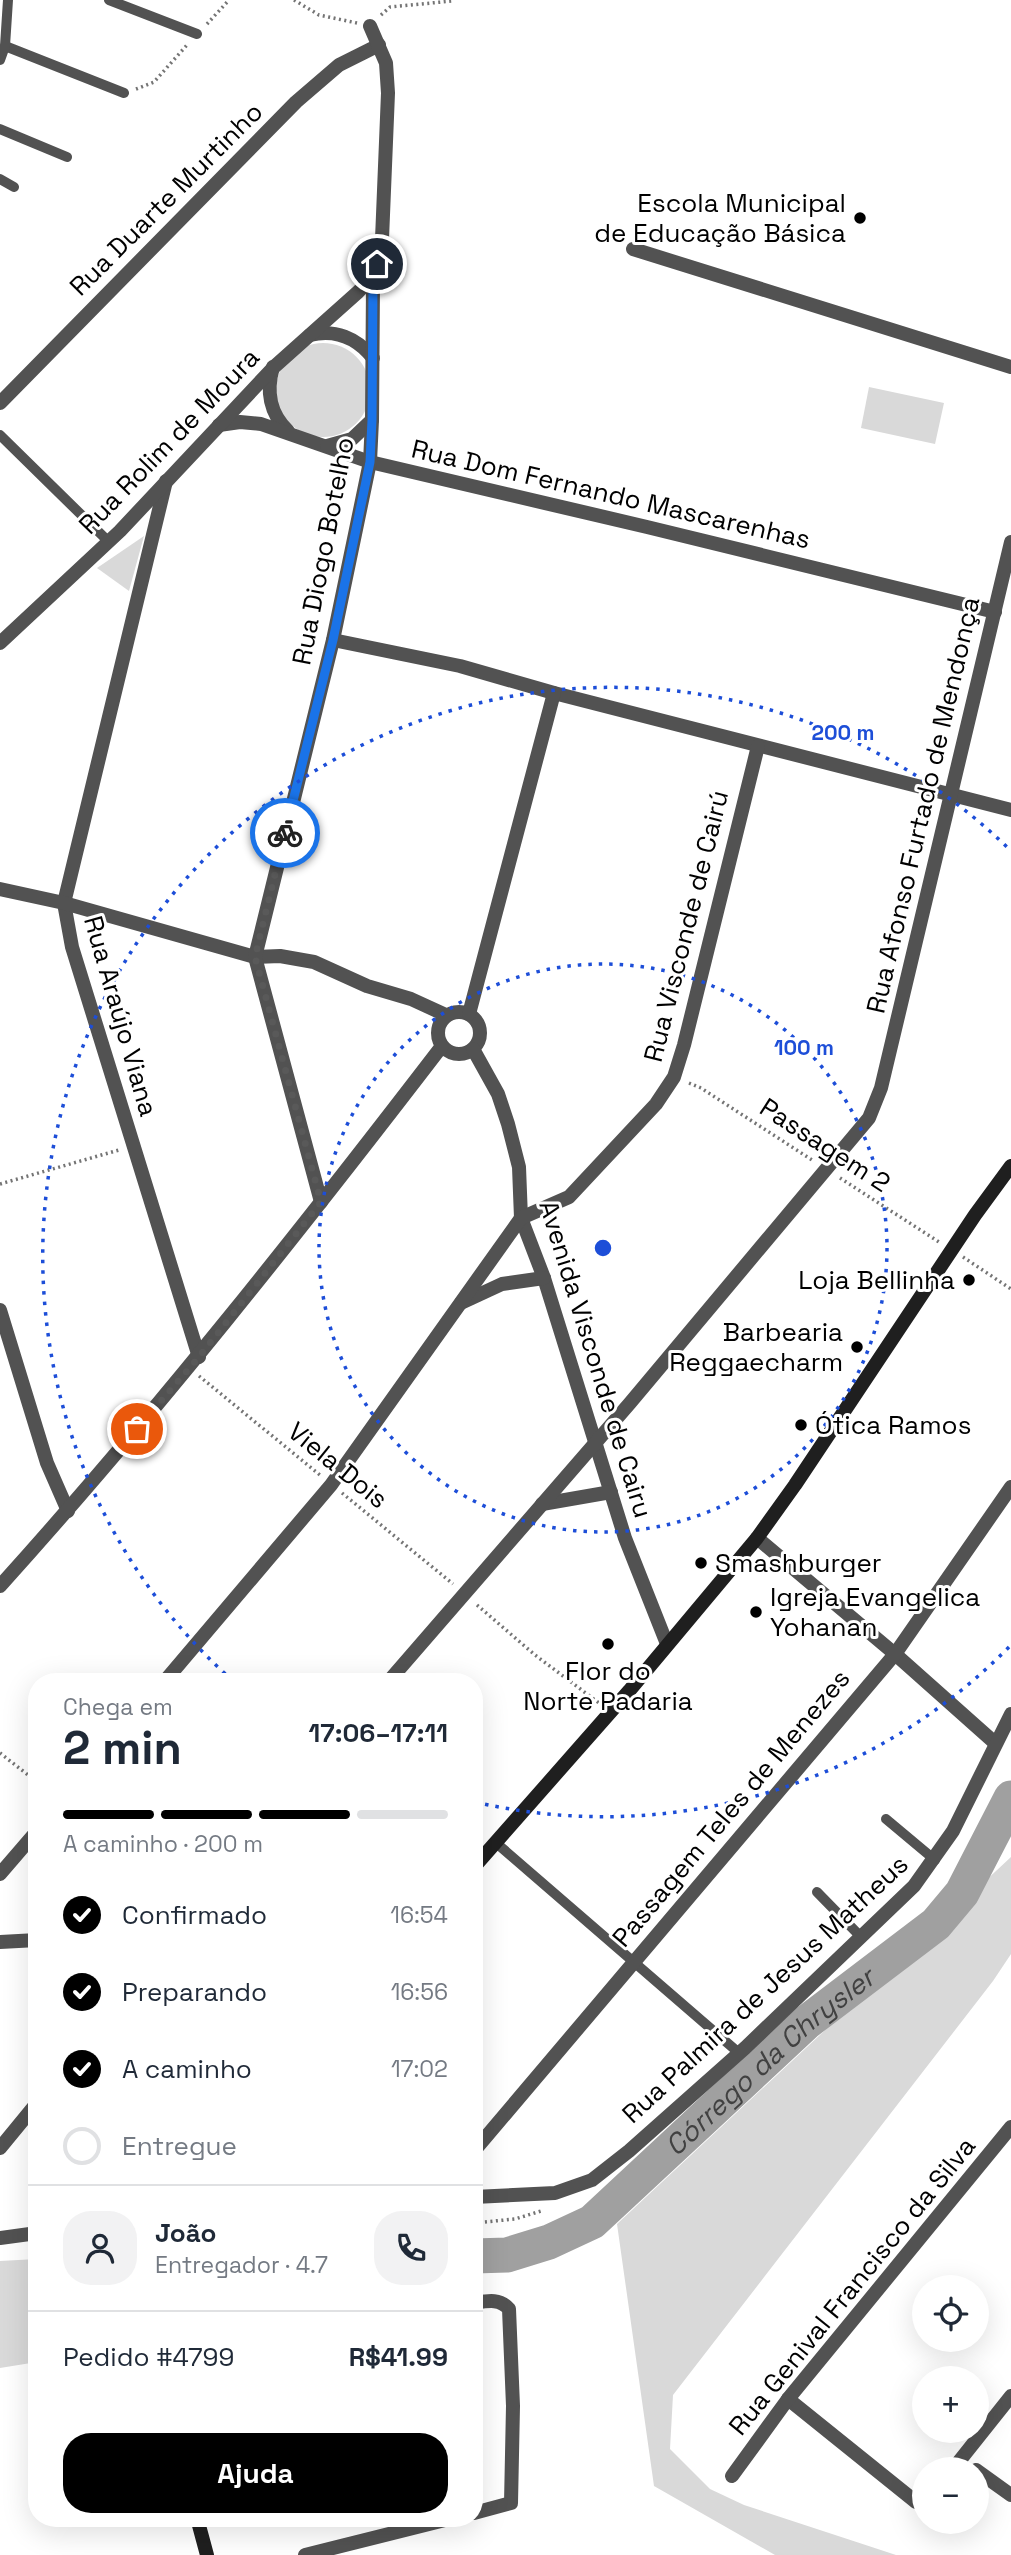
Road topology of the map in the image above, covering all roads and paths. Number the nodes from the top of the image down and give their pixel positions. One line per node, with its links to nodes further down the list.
1 (8, 0): 6 (lane)
2 (109, 0): 8 (lane)
3 (229, 0): 8 (path)
4 (295, 0): 7 (path)
5 (452, 1): 7 (path)
6 (3, 22): 10 (lane)
7 (370, 26): 9 (street, Rua Diogo Botelho)
8 (197, 34): 12 (path)
9 (379, 45): 18 (street, Rua Diogo Botelho); 23 (street, Rua Duarte Murtinho)
10 (5, 46): 11 (lane); 12 (lane)
11 (0, 60)
12 (124, 93)
13 (0, 129): 14 (lane)
14 (67, 157)
15 (0, 178): 16 (lane)
16 (14, 187)
17 (633, 249): 22 (street)
18 (374, 275): 19 (street, Rua Rolim de Moura); 20 (street, Rua Diogo Botelho)
19 (307, 335): 20 (street); 21 (street, Rua Rolim de Moura)
20 (373, 358): 24 (street, Rua Diogo Botelho)
21 (274, 367): 25 (street, Rua Rolim de Moura); 27 (street)
22 (1011, 367)
23 (0, 403)
24 (372, 420): 28 (street); 29 (street, Rua Diogo Botelho)
25 (219, 425): 27 (street, Rua Dom Fernando Mascarenhas); 30 (street, Rua Rolim de Moura)
26 (0, 435): 31 (lane)
27 (292, 435): 28 (street, Rua Dom Fernando Mascarenhas)
28 (323, 446): 29 (street, Rua Dom Fernando Mascarenhas)
29 (370, 462): 33 (street, Rua Dom Fernando Mascarenhas); 34 (street, Rua Diogo Botelho)
30 (166, 481): 31 (street, Rua Rolim de Moura); 41 (street, Rua Araújo Viana)
31 (109, 542): 35 (street, Rua Rolim de Moura)
32 (1011, 542): 33 (street, Rua Afonso Furtado de Mendonça)
33 (995, 612): 38 (street, Rua Afonso Furtado de Mendonça)
34 (333, 640): 36 (street); 42 (street, Rua Diogo Botelho)
35 (0, 643)
36 (554, 693): 37 (street); 43 (street)
37 (758, 746): 38 (street); 47 (street, Rua Visconde de Cairú)
38 (952, 795): 39 (street); 50 (street, Rua Afonso Furtado de Mendonça)
39 (1011, 810)
40 (0, 889): 41 (street)
41 (64, 903): 42 (street); 48 (street, Rua Araújo Viana)
42 (255, 957): 44 (street); 52 (street)
43 (469, 1014): 44 (street); 46 (street)
44 (446, 1016): 45 (street)
45 (442, 1046): 46 (street); 52 (street)
46 (473, 1049): 53 (street, Avenida Visconde de Cairu)
47 (674, 1077): 50 (path, Passagem 2); 53 (street, Rua Visconde de Cairú)
48 (132, 1146): 51 (path); 59 (street, Rua Araújo Viana)
49 (1011, 1166): 54 (main road)
50 (826, 1169): 54 (path, Passagem 2); 60 (street, Rua Afonso Furtado de Mendonça)
51 (0, 1184)
52 (321, 1202): 59 (street)
53 (521, 1218): 55 (street, Avenida Visconde de Cairu); 57 (street)
54 (953, 1251): 56 (path, Passagem 2); 66 (main road)
55 (544, 1278): 57 (street); 60 (street, Avenida Visconde de Cairu)
56 (1011, 1289)
57 (460, 1304): 61 (street)
58 (0, 1310): 65 (street)
59 (194, 1362): 61 (path, Viela Dois); 65 (street)
60 (596, 1442): 63 (street, Avenida Visconde de Cairu); 64 (street, Rua Afonso Furtado de Mendonça)
61 (331, 1485): 68 (path, Viela Dois); 71 (street)
62 (1011, 1487): 70 (street, Passagem Teles de Menezes)
63 (611, 1492): 64 (street); 69 (street, Avenida Visconde de Cairu)
64 (542, 1504): 68 (street, Rua Afonso Furtado de Mendonça)
65 (68, 1511): 67 (street)
66 (757, 1538): 69 (main road); 70 (street)
67 (0, 1586)
68 (463, 1593): 72 (street, Rua Afonso Furtado de Mendonça); 73 (path, Viela Dois)
69 (667, 1644): 73 (main road)
70 (895, 1654): 75 (street); 88 (street, Passagem Teles de Menezes)
71 (171, 1673)
72 (396, 1673)
73 (610, 1711): 80 (main road)
74 (1011, 1714): 75 (street, Rua Palmira de Jesus Matheus)
75 (995, 1743): 82 (street, Rua Palmira de Jesus Matheus)
76 (0, 1753): 77 (path)
77 (28, 1775)
78 (886, 1819): 82 (lane)
79 (28, 1841): 83 (street)
80 (495, 1842): 81 (main road); 88 (lane)
81 (483, 1856)
82 (935, 1860): 85 (street, Rua Palmira de Jesus Matheus)
83 (0, 1874)
84 (817, 1892): 85 (lane)
85 (861, 1937): 89 (street, Rua Palmira de Jesus Matheus)
86 (28, 1940): 87 (street)
87 (0, 1942)
88 (633, 1961): 89 (lane); 92 (street, Passagem Teles de Menezes)
89 (739, 2053): 94 (street, Rua Palmira de Jesus Matheus)
90 (28, 2114): 93 (street)
91 (1011, 2127): 99 (street, Rua Genival Francisco da Silva)
92 (483, 2140)
93 (0, 2148)
94 (483, 2197)
95 (28, 2235): 96 (street)
96 (0, 2238)
97 (483, 2302): 105 (street)
98 (1011, 2396): 100 (street)
99 (788, 2399): 101 (street, Rua Genival Francisco da Silva); 104 (street)
100 (962, 2457)
101 (732, 2476)
102 (989, 2479): 103 (street)
103 (1011, 2495)
104 (912, 2499)
105 (483, 2511)
106 (201, 2527): 108 (main road)
107 (417, 2527): 109 (street)
108 (207, 2555)
109 (305, 2555)

